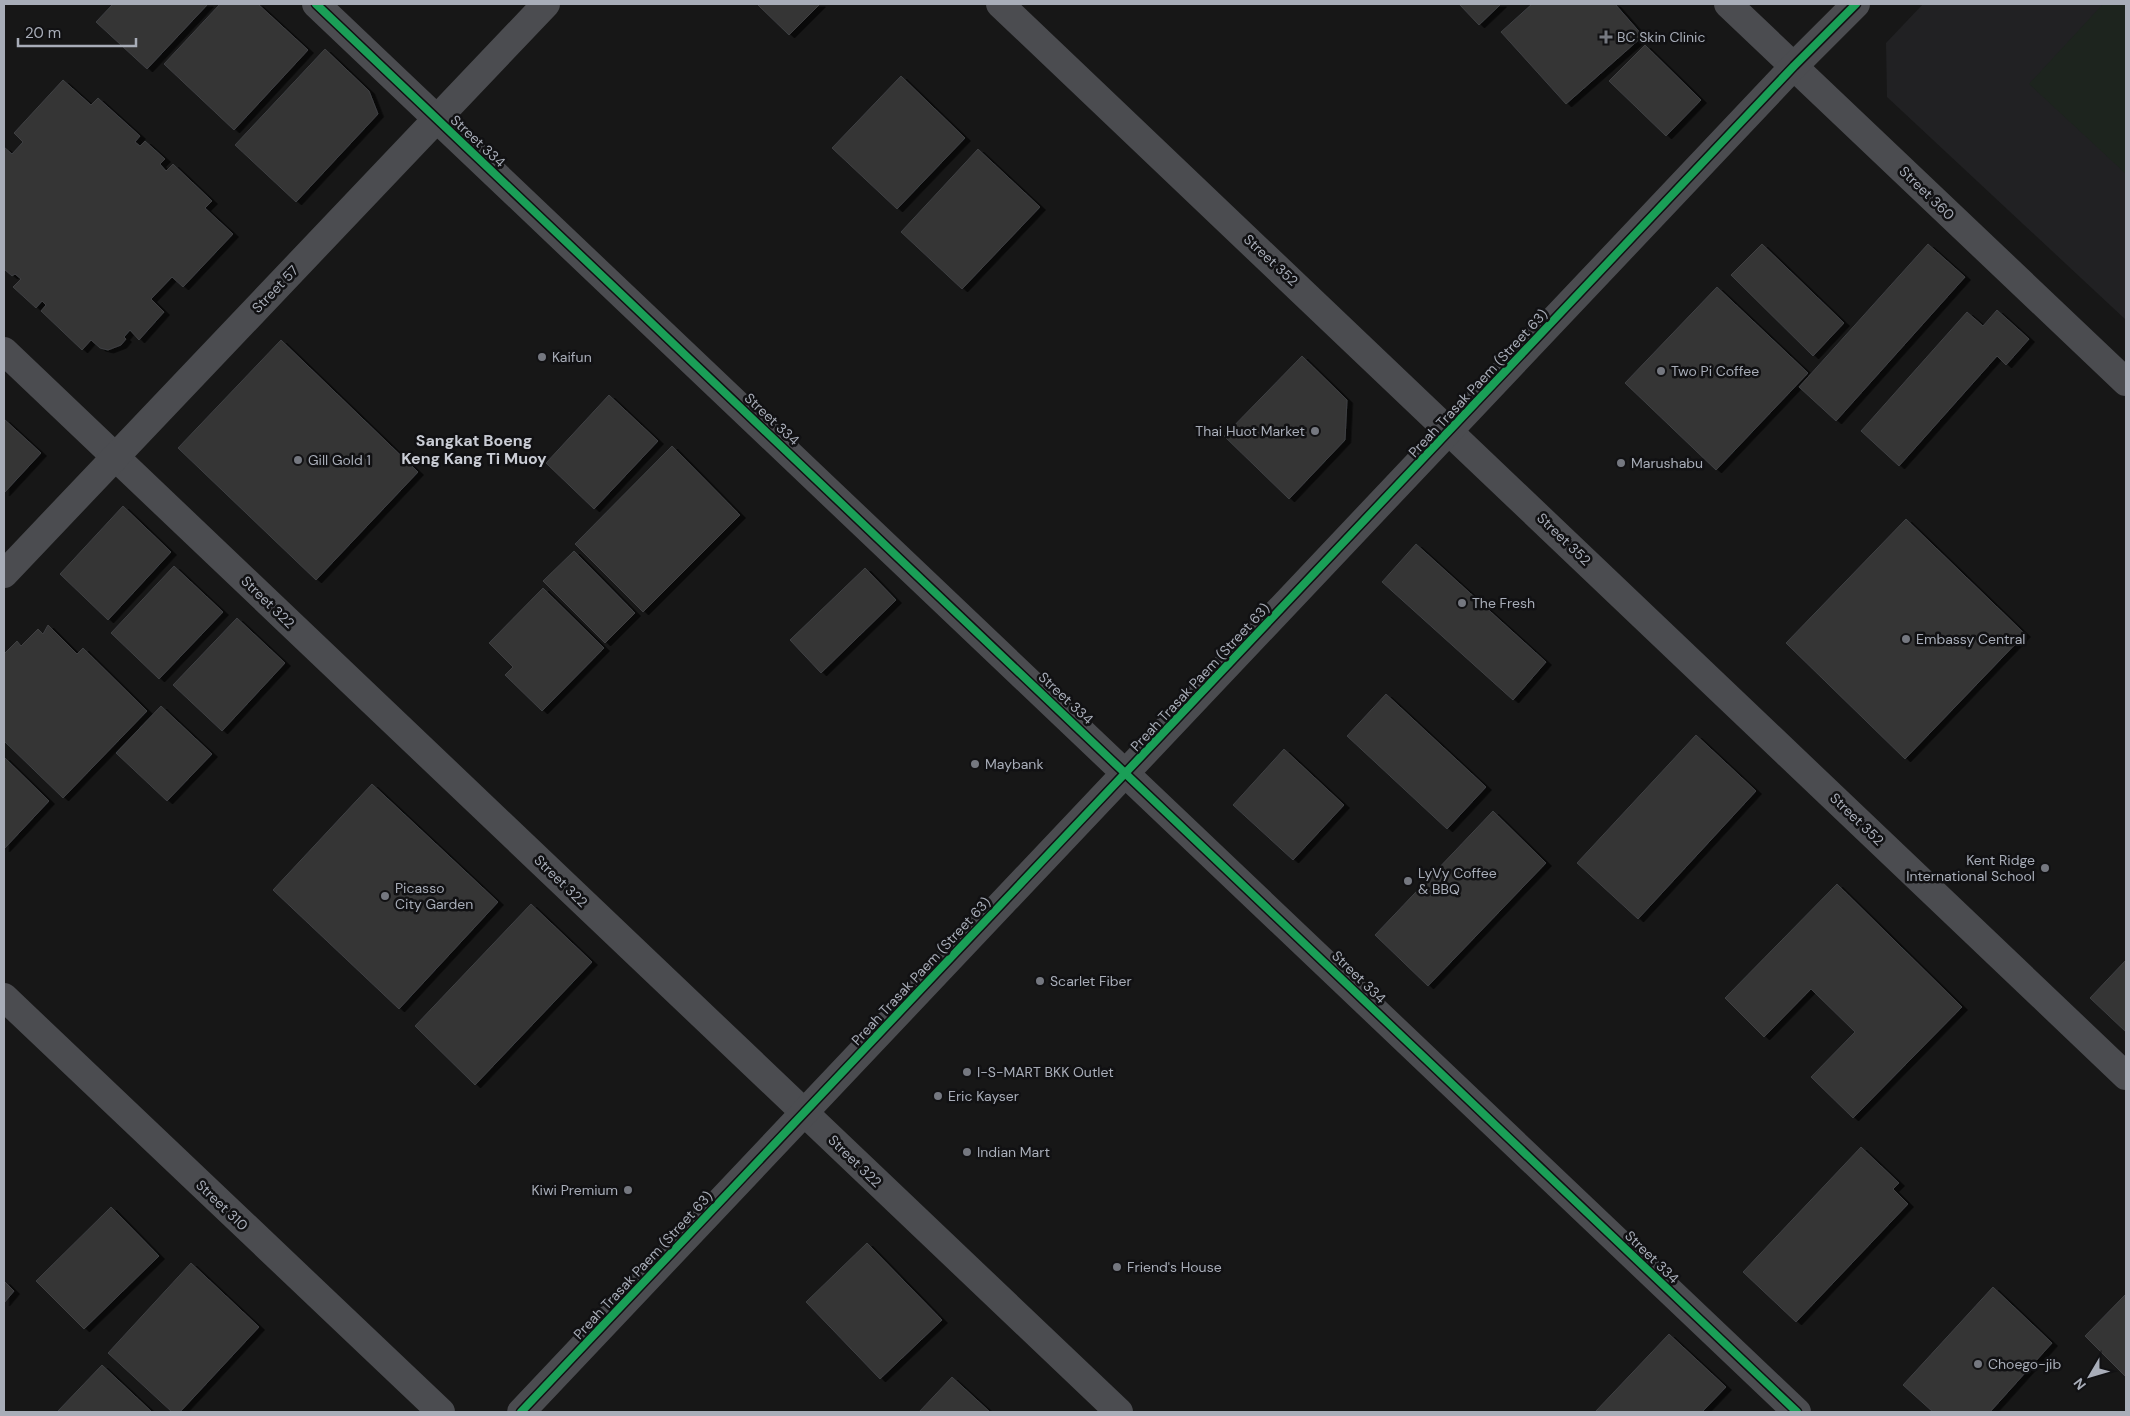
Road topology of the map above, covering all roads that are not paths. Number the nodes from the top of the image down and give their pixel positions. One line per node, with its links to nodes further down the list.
1 (316, 4): 7 (street, Street 334)
2 (546, 4): 7 (street, Street 57)
3 (1000, 4): 10 (street, Street 352)
4 (1728, 4): 6 (street, Street 360)
5 (1856, 4): 6 (street, Preah Trasak Paem (Street 63))
6 (1794, 66): 9 (street, Street 360); 10 (street, Preah Trasak Paem (Street 63))
7 (436, 118): 11 (street, Street 57); 13 (street, Street 334)
8 (4, 351): 11 (street, Street 322)
9 (2126, 382)
10 (1450, 430): 13 (street, Preah Trasak Paem (Street 63)); 15 (street, Street 352)
11 (115, 456): 12 (street, Street 57); 16 (street, Street 322)
12 (4, 574)
13 (1126, 773): 16 (street, Preah Trasak Paem (Street 63)); 20 (street, Street 334)
14 (4, 997): 17 (street, Street 310)
15 (2126, 1076)
16 (804, 1113): 18 (street, Preah Trasak Paem (Street 63)); 19 (street, Street 322)
17 (441, 1412)
18 (521, 1412)
19 (1119, 1412)
20 (1797, 1412)

